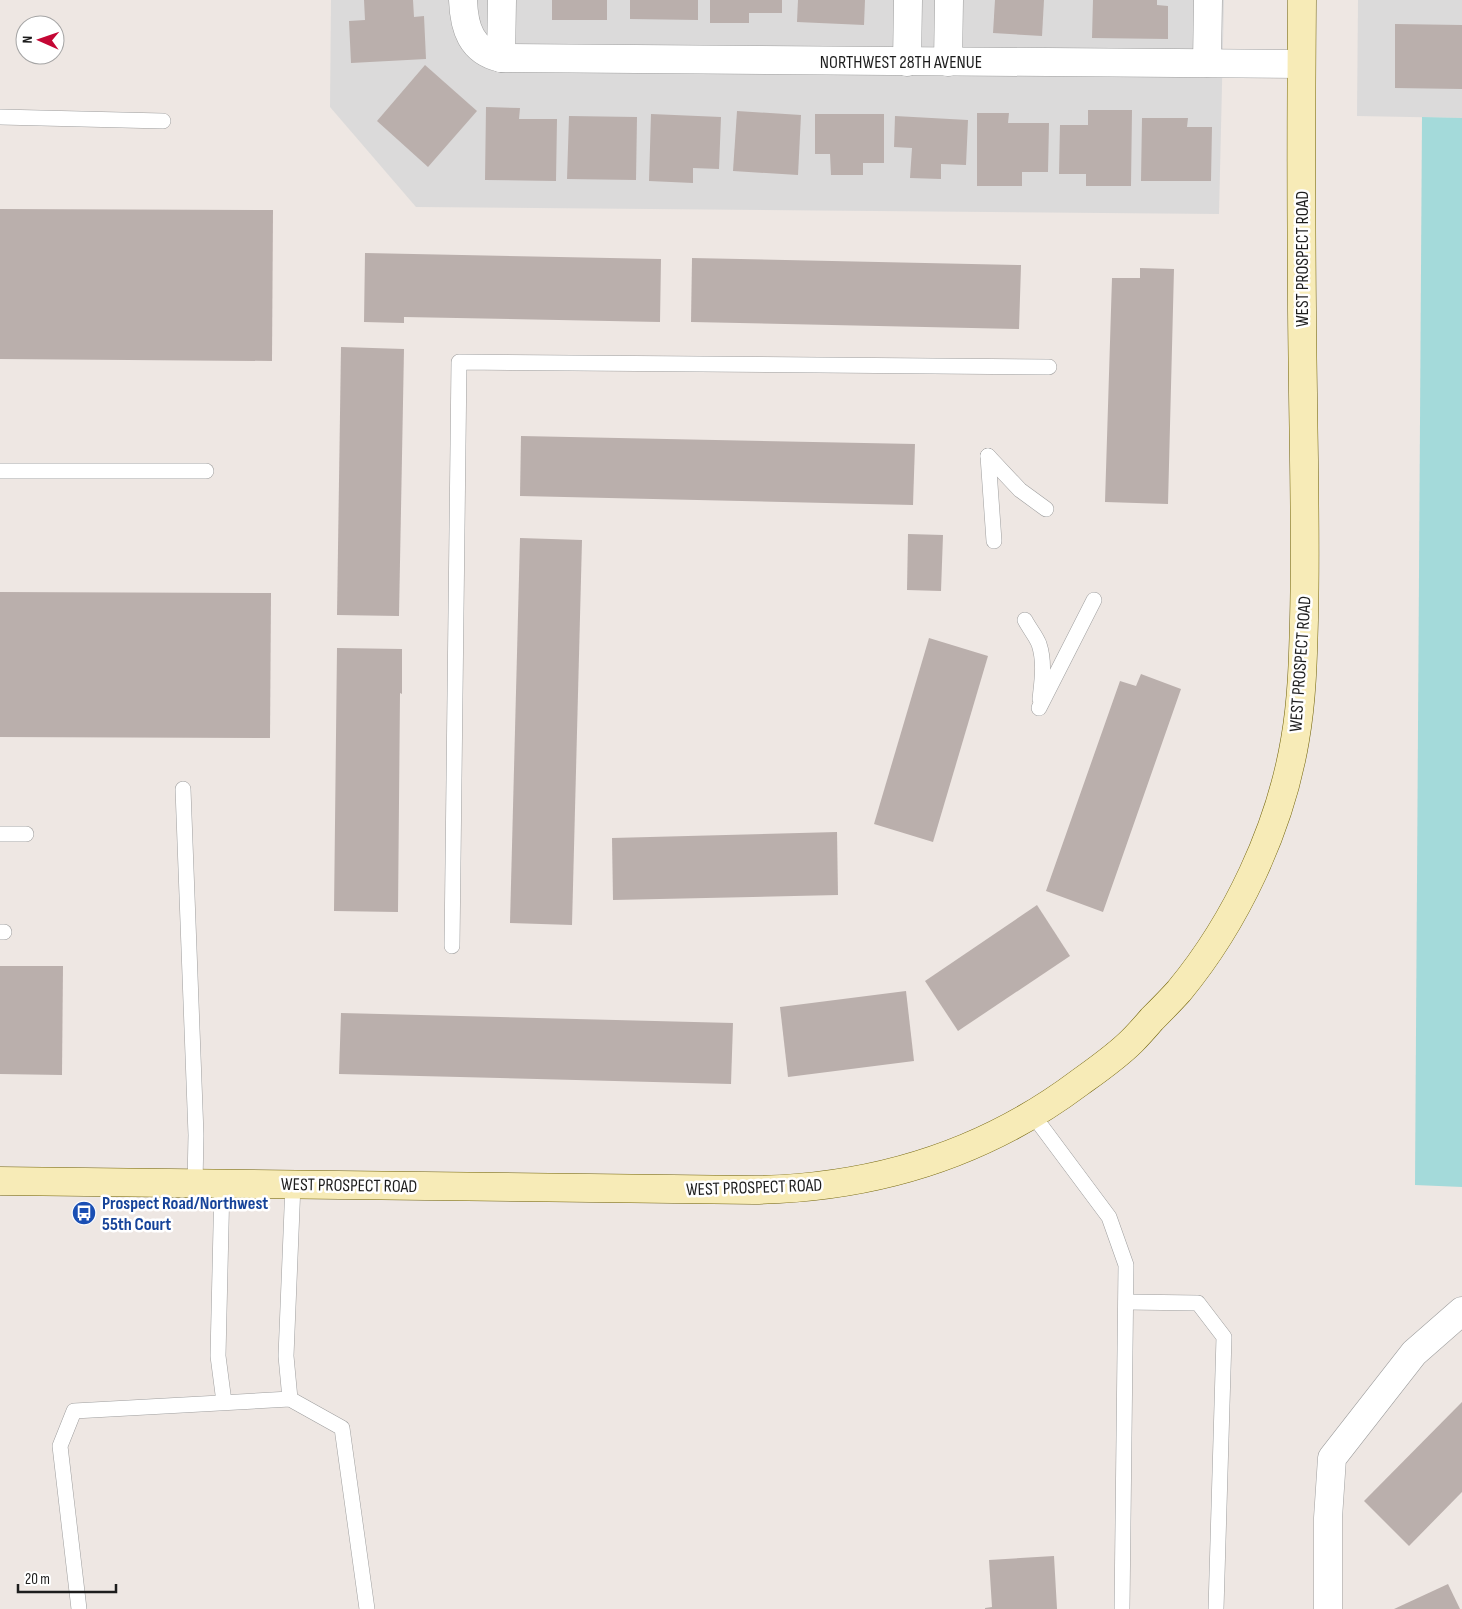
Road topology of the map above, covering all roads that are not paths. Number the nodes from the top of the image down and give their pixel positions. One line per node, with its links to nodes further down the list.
1 (463, 0): 7 (street)
2 (502, 0): 7 (street)
3 (908, 0): 8 (street)
4 (949, 0): 9 (street)
5 (1208, 0): 10 (street)
6 (1302, 0): 11 (main road, WEST PROSPECT ROAD)
7 (501, 58): 8 (street, NORTHWEST 28TH AVENUE)
8 (907, 62): 9 (street, NORTHWEST 28TH AVENUE)
9 (948, 62): 10 (street, NORTHWEST 28TH AVENUE)
10 (1207, 63): 11 (street, NORTHWEST 28TH AVENUE)
11 (1301, 64): 25 (main road, WEST PROSPECT ROAD)
12 (0, 116): 13 (lane)
13 (163, 121)
14 (1050, 367): 24 (lane)
15 (0, 471): 16 (lane)
16 (206, 471)
17 (1046, 509): 18 (lane)
18 (994, 541)
19 (1094, 600): 20 (lane)
20 (1025, 620)
21 (183, 788): 27 (lane)
22 (0, 834): 23 (lane)
23 (26, 834)
24 (452, 946)
25 (1032, 1115): 29 (main road, WEST PROSPECT ROAD); 30 (lane)
26 (0, 1181): 27 (main road, WEST PROSPECT ROAD)
27 (195, 1183): 28 (main road, WEST PROSPECT ROAD)
28 (222, 1184): 29 (main road, WEST PROSPECT ROAD); 33 (lane)
29 (293, 1184): 32 (lane)
30 (1126, 1302): 36 (lane); 37 (lane)
31 (1462, 1311): 38 (street)
32 (290, 1399): 33 (lane); 35 (lane)
33 (224, 1402): 34 (lane)
34 (79, 1609)
35 (366, 1609)
36 (1122, 1609)
37 (1216, 1609)
38 (1328, 1609)

